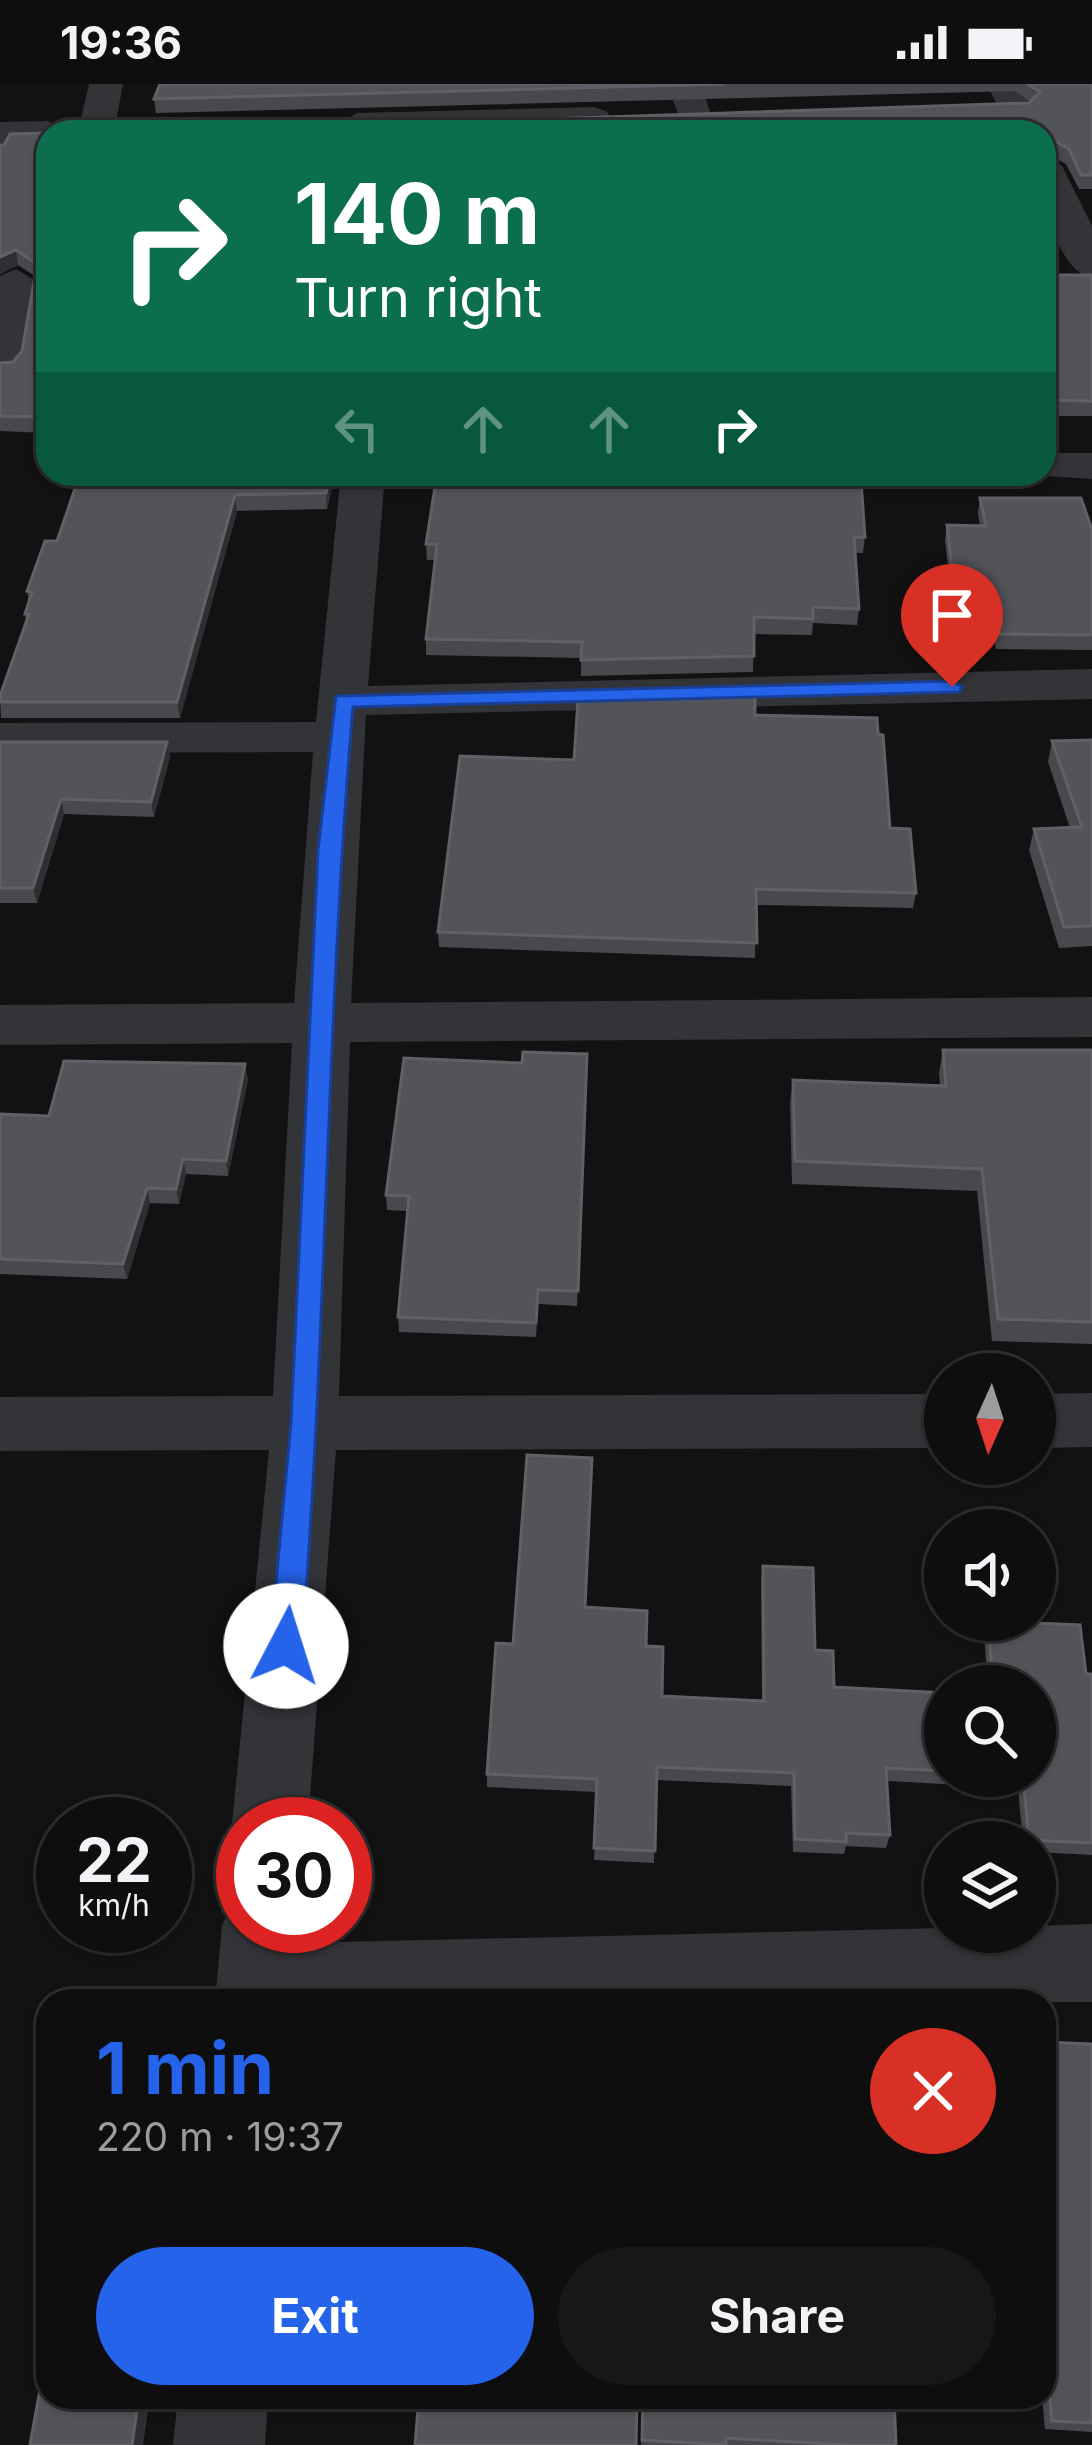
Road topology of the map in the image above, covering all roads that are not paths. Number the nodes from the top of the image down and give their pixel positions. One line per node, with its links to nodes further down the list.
1 (106, 84): 7 (street)
2 (383, 84): 8 (street)
3 (689, 100): 6 (street); 9 (street)
4 (969, 107): 5 (street)
5 (1016, 107)
6 (739, 114)
7 (98, 120)
8 (381, 120)
9 (567, 120)
10 (36, 132): 11 (street)
11 (0, 133)
12 (1056, 190): 14 (street)
13 (1056, 261): 14 (street)
14 (1092, 264)
15 (21, 281): 16 (street)
16 (0, 364)
17 (1056, 466): 18 (street)
18 (1092, 466)
19 (362, 486): 21 (street)
20 (1092, 684): 21 (street)
21 (341, 718): 22 (street); 24 (street)
22 (0, 738)
23 (1092, 1017): 24 (street)
24 (323, 1018): 25 (street); 29 (street)
25 (0, 1025)
26 (1056, 1420): 27 (street)
27 (1092, 1420)
28 (924, 1421): 29 (street)
29 (305, 1423): 30 (street); 31 (street)
30 (0, 1424)
31 (272, 1797)
32 (1092, 1963): 33 (street)
33 (257, 1970)
34 (222, 2409): 35 (street)
35 (219, 2445)

